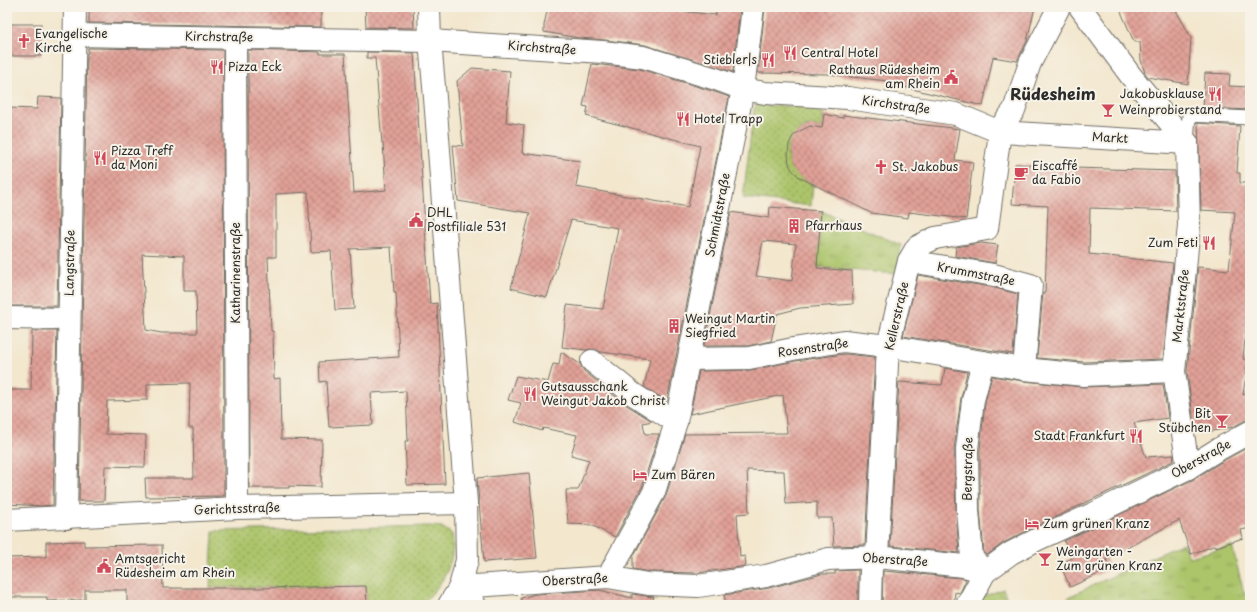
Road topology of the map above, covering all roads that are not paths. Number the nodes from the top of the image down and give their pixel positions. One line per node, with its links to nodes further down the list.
1 (75, 7): 6 (street, Langstraße)
2 (428, 7): 8 (street)
3 (753, 7): 9 (street, Schmidtstraße)
4 (1059, 7): 11 (street)
5 (1080, 7): 12 (street)
6 (74, 35): 7 (street, Kirchstraße); 15 (street, Langstraße)
7 (235, 38): 8 (street, Kirchstraße); 26 (street, Katharinenstraße)
8 (430, 41): 9 (street, Kirchstraße); 25 (street)
9 (743, 89): 11 (street, Kirchstraße); 17 (street, Schmidtstraße)
10 (1250, 118): 12 (lane)
11 (1000, 132): 12 (street, Markt); 13 (street, Kellerstraße)
12 (1188, 142): 21 (street, Marktstraße)
13 (909, 261): 16 (street, Kellerstraße); 20 (street, Krummstraße)
14 (7, 318): 15 (street)
15 (69, 319): 27 (street, Langstraße)
16 (888, 346): 17 (street, Rosenstraße); 19 (street, Rosenstraße); 29 (street, Kellerstraße)
17 (689, 359): 22 (street, Schmidtstraße)
18 (592, 361): 22 (street)
19 (983, 362): 20 (street); 30 (street, Bergstraße)
20 (1024, 369): 21 (street)
21 (1174, 371): 24 (street, Marktstraße)
22 (676, 422): 31 (street, Schmidtstraße)
23 (1250, 432): 24 (street, Oberstraße)
24 (1188, 468): 30 (street, Oberstraße)
25 (466, 503): 26 (street, Gerichtsstraße); 32 (street)
26 (237, 508): 27 (street, Gerichtsstraße)
27 (66, 518): 28 (street, Gerichtsstraße)
28 (7, 520)
29 (877, 557): 30 (street, Oberstraße); 31 (street, Oberstraße); 34 (street, Kellerstraße)
30 (985, 572): 35 (street)
31 (608, 577): 32 (street, Oberstraße)
32 (454, 596): 33 (street)
33 (475, 605)
34 (870, 605)
35 (967, 605)

